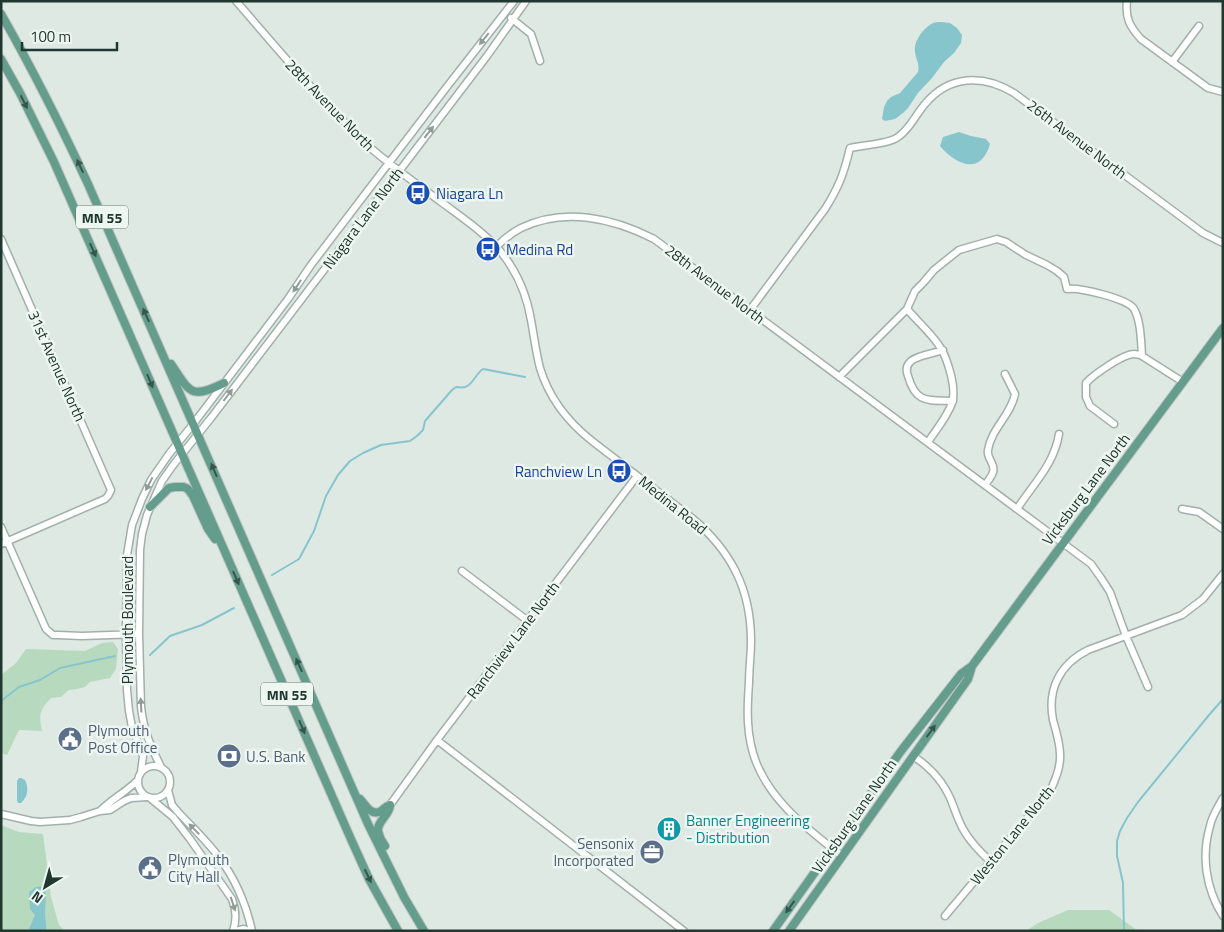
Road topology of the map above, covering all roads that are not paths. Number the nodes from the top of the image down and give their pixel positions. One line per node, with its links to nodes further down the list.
1 (236, 1): 13 (street, 28th Avenue North)
2 (514, 1): 6 (street, Niagara Lane North)
3 (526, 1): 7 (street, Niagara Lane North)
4 (1127, 1): 11 (street)
5 (1, 14): 21 (main road, MN 55, one-way to 5)
6 (505, 14): 7 (street); 13 (street, Niagara Lane North, one-way to 13)
7 (513, 20): 10 (street); 14 (street, Niagara Lane North, one-way to 7)
8 (1199, 26): 11 (street)
9 (1, 60): 34 (main road, MN 55, one-way to 34)
10 (540, 61)
11 (1172, 62): 12 (street)
12 (1223, 92)
13 (389, 163): 14 (street, 28th Avenue North); 27 (street, Niagara Lane North, one-way to 27)
14 (399, 170): 17 (street, 28th Avenue North); 31 (street, Niagara Lane North, one-way to 14)
15 (1, 239): 43 (street, 31st Avenue North)
16 (1223, 243): 19 (street, 26th Avenue North)
17 (496, 247): 19 (street, 28th Avenue North); 36 (street, Medina Road)
18 (907, 309): 22 (street); 23 (street); 25 (street)
19 (750, 310): 25 (street, 28th Avenue North)
20 (1223, 328): 26 (main road, Vicksburg Lane North)
21 (158, 343): 27 (main road); 29 (main road, MN 55)
22 (943, 350): 28 (street); 28 (street)
23 (1142, 356): 26 (street); 30 (street)
24 (1006, 374): 37 (street)
25 (840, 377): 33 (street, 28th Avenue North)
26 (1183, 382): 44 (main road, Vicksburg Lane North)
27 (224, 384): 29 (street, Niagara Lane North)
28 (953, 401): 33 (street)
29 (194, 423): 31 (main road, MN 55); 34 (street, Plymouth Boulevard)
30 (1114, 424)
31 (198, 434): 35 (street, Plymouth Boulevard); 60 (main road, MN 55, one-way to 31)
32 (1059, 434): 39 (street)
33 (928, 442): 37 (street, 28th Avenue North)
34 (177, 444): 35 (main road, MN 55); 49 (street, Plymouth Boulevard, one-way to 49)
35 (182, 454): 38 (street, Plymouth Boulevard); 45 (main road, MN 55)
36 (637, 476): 48 (street, Ranchview Lane North); 66 (street, Medina Road)
37 (985, 485): 39 (street, 28th Avenue North)
38 (150, 507): 45 (main road); 50 (street, Plymouth Boulevard)
39 (1017, 509): 44 (street, 28th Avenue North)
40 (1182, 509): 42 (street)
41 (1, 527): 43 (street)
42 (1223, 529)
43 (4, 543): 49 (street)
44 (1062, 544): 51 (street, 28th Avenue North); 52 (main road, Vicksburg Lane North)
45 (225, 552): 74 (main road, MN 55, one-way to 74)
46 (462, 571): 48 (street)
47 (1223, 574): 51 (street, Weston Lane North)
48 (528, 621): 54 (street, Ranchview Lane North)
49 (126, 634): 50 (street); 57 (street, Plymouth Boulevard)
50 (139, 634): 56 (street, Plymouth Boulevard, one-way to 50)
51 (1126, 636): 53 (street, 28th Avenue North); 68 (street, Weston Lane North)
52 (972, 666): 55 (main road, Vicksburg Lane North, one-way to 52); 66 (main road, Vicksburg Lane North)
53 (1148, 687)
54 (437, 740): 63 (street, Ranchview Lane North); 76 (street)
55 (913, 756): 67 (main road, Vicksburg Lane North); 68 (street)
56 (160, 767): 57 (street); 59 (street)
57 (141, 772): 58 (street)
58 (138, 780): 61 (street); 64 (street)
59 (168, 790): 61 (street); 73 (street, one-way to 59)
60 (353, 790): 63 (main road); 69 (main road, MN 55)
61 (148, 797): 64 (street); 72 (street, one-way to 72)
62 (1223, 798): 71 (street)
63 (390, 805): 69 (main road)
64 (100, 810): 65 (street)
65 (1, 814)
66 (832, 848): 67 (street, Medina Road); 77 (main road, Vicksburg Lane North, one-way to 77)
67 (842, 856): 78 (main road, Vicksburg Lane North)
68 (991, 862): 70 (street, Weston Lane North)
69 (415, 915): 75 (main road, MN 55)
70 (945, 916)
71 (1223, 916)
72 (234, 931): 73 (street)
73 (250, 931)
74 (398, 931)
75 (424, 931)
76 (684, 931)
77 (773, 931)
78 (789, 931)

